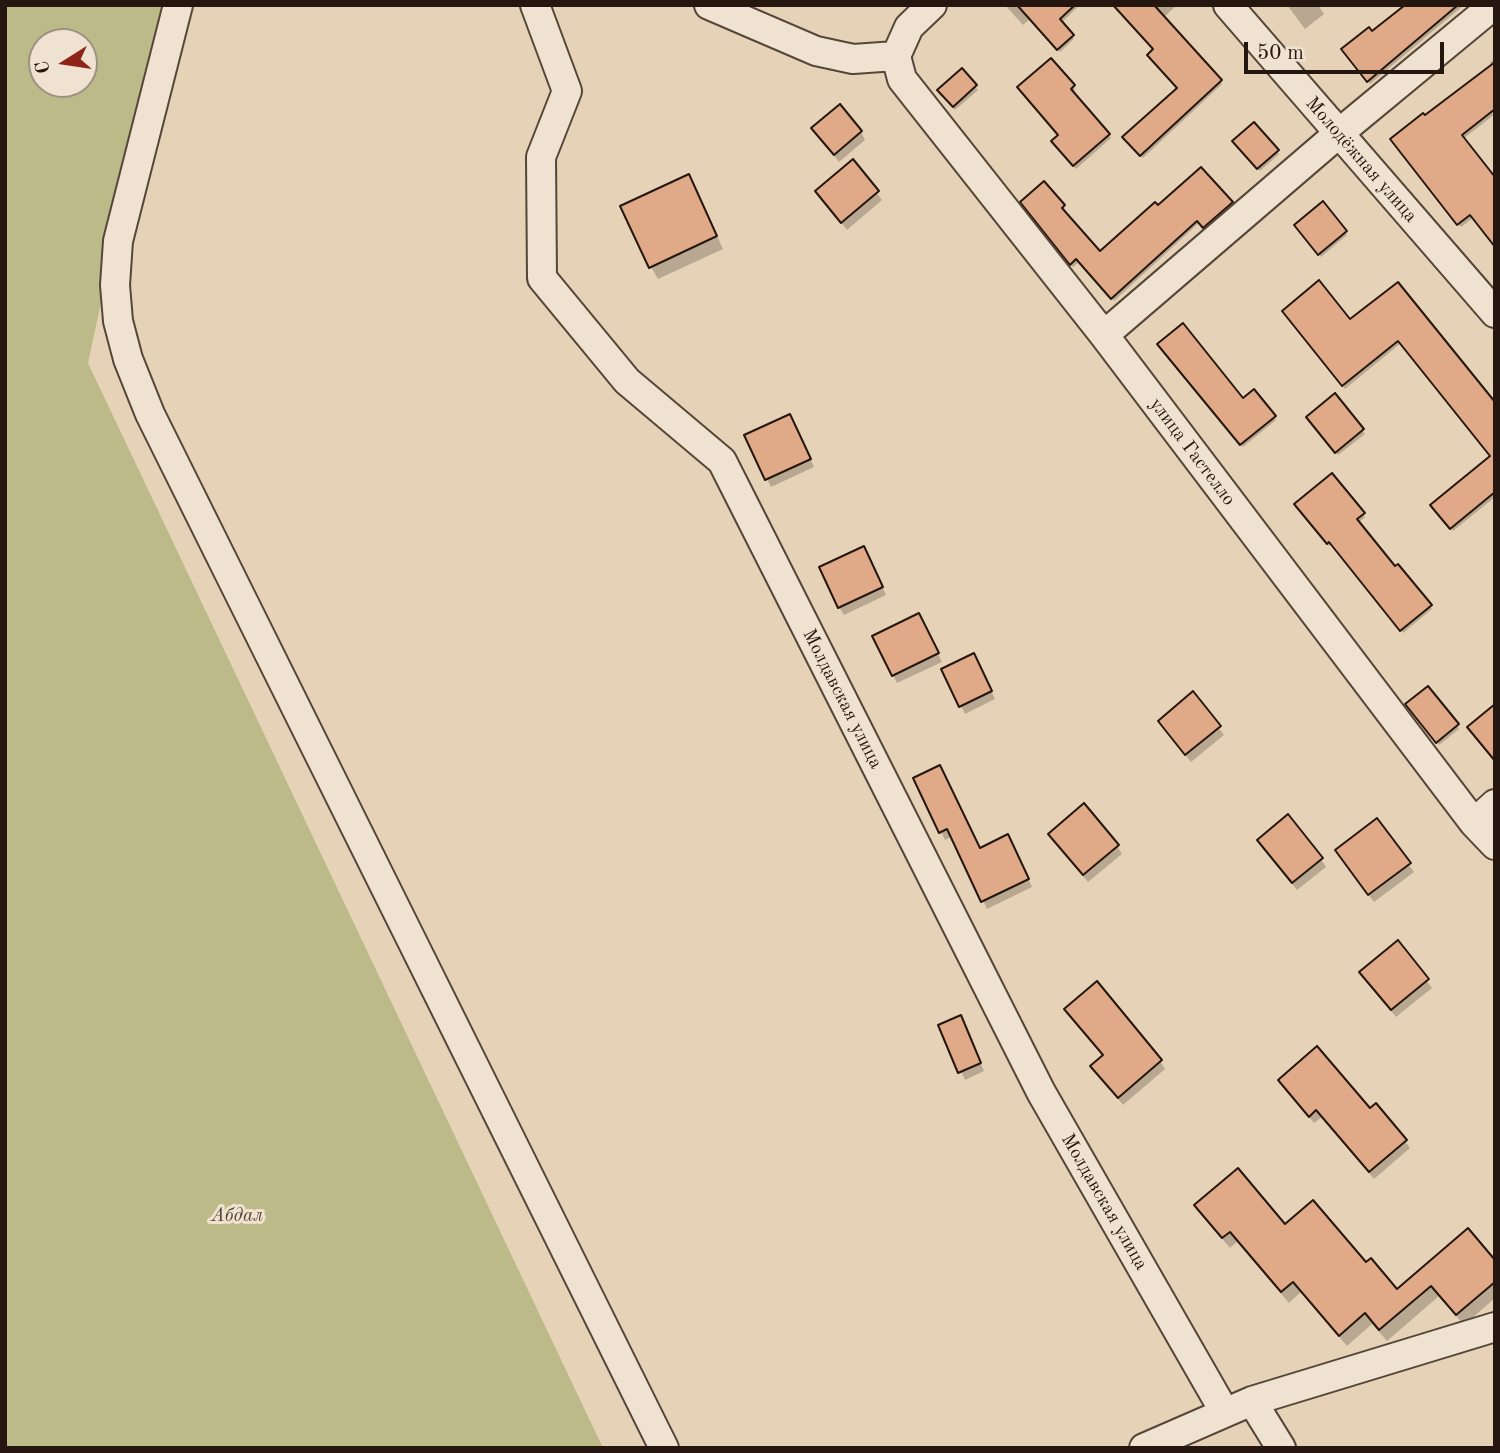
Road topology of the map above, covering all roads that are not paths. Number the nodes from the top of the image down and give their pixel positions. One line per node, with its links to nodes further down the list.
1 (178, 5): 16 (street)
2 (535, 5): 15 (street, Молдавская улица)
3 (709, 5): 7 (street)
4 (932, 5): 7 (street)
5 (1228, 5): 8 (street, Молодёжная улица)
6 (1494, 5): 8 (street)
7 (896, 56): 10 (street, улица Гастелло)
8 (1338, 134): 9 (street, Молодёжная улица); 10 (street)
9 (1495, 313)
10 (1104, 335): 11 (street, улица Гастелло)
11 (1484, 813): 12 (street, улица Гастелло)
12 (1495, 845)
13 (1495, 1327): 14 (street)
14 (1252, 1401): 15 (street); 18 (street)
15 (1224, 1411): 17 (street)
16 (664, 1448)
17 (1144, 1448)
18 (1281, 1448)

